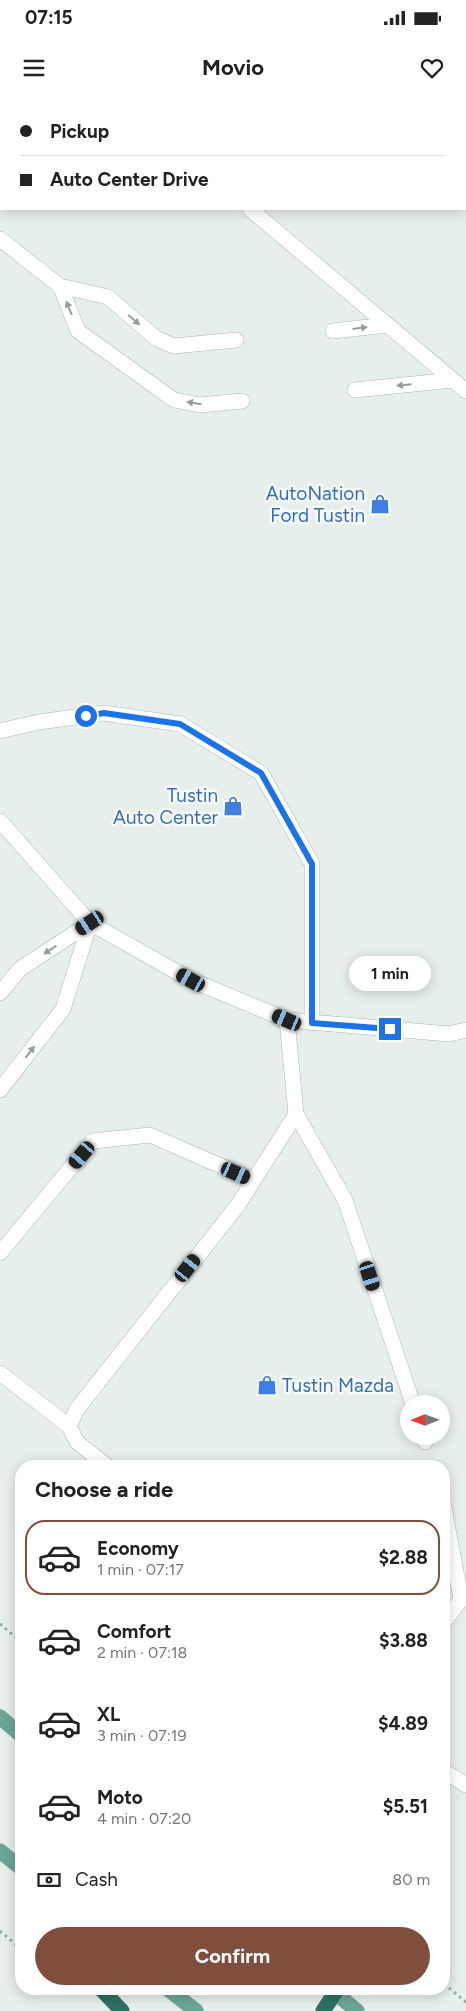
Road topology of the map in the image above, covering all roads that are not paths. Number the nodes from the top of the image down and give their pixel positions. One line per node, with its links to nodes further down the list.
1 (251, 210): 4 (street)
2 (0, 239): 3 (street)
3 (60, 286): 6 (street, one-way to 6); 10 (street, one-way to 3)
4 (387, 325): 5 (street, one-way to 4); 7 (street)
5 (333, 331)
6 (236, 340)
7 (453, 380): 8 (street, one-way to 8); 9 (street)
8 (355, 390)
9 (466, 391)
10 (242, 401)
11 (0, 732): 16 (street)
12 (0, 821): 13 (street)
13 (90, 923): 14 (street, one-way to 14); 15 (street); 18 (street, one-way to 13)
14 (0, 993)
15 (287, 1020): 16 (street); 19 (street)
16 (312, 1023): 17 (street)
17 (466, 1030)
18 (0, 1090)
19 (296, 1114): 20 (street); 23 (street)
20 (253, 1180): 21 (street); 24 (street)
21 (0, 1253)
22 (0, 1373): 24 (street)
23 (410, 1395)
24 (69, 1426): 25 (street)
25 (100, 1460)
26 (450, 1534): 27 (street)
27 (464, 1596): 28 (street)
28 (450, 1614)
29 (0, 1717): 30 (main road)
30 (15, 1730)
31 (450, 1775): 32 (street)
32 (466, 1785)
33 (0, 1851): 34 (main road)
34 (15, 1863)
35 (107, 1995): 39 (highway)
36 (176, 1995): 40 (main road)
37 (331, 1995): 41 (highway)
38 (338, 1995): 42 (main road)
39 (122, 2011)
40 (196, 2011)
41 (323, 2011)
42 (357, 2011)

